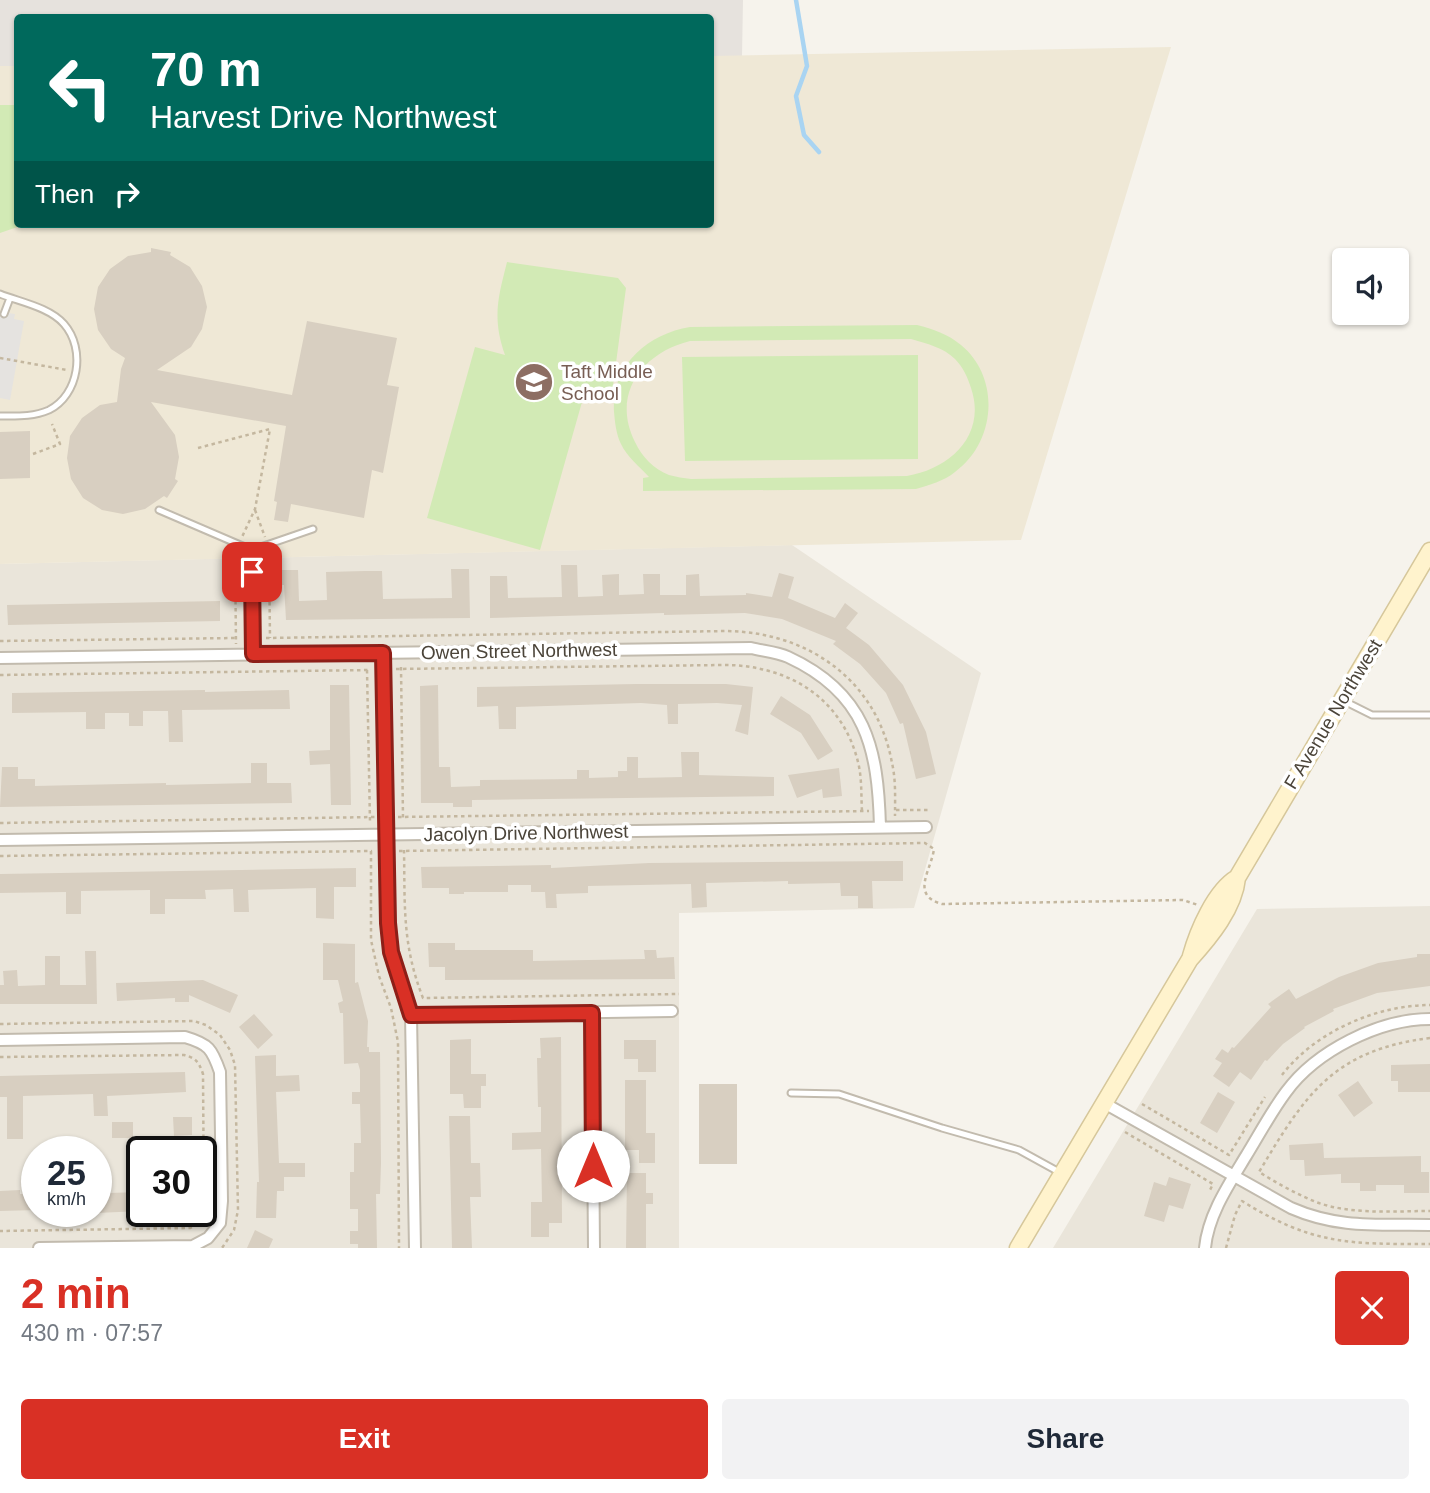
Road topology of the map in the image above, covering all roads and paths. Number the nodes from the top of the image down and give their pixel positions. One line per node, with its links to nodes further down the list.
1 (0, 294): 2 (lane)
2 (9, 298): 3 (lane); 5 (lane)
3 (4, 314)
4 (0, 358): 5 (path)
5 (76, 372): 6 (lane)
6 (0, 416)
7 (52, 424): 9 (path)
8 (198, 448): 10 (path)
9 (33, 454)
10 (255, 509): 13 (path); 14 (path)
11 (159, 510): 13 (lane)
12 (313, 530): 14 (lane)
13 (239, 544): 15 (lane); 17 (path)
14 (267, 545): 15 (lane); 19 (path)
15 (252, 551): 23 (street)
16 (1430, 551): 31 (main road, F Avenue Northwest)
17 (236, 638): 18 (path); 20 (path); 21 (path)
18 (245, 638)
19 (270, 638)
20 (0, 641)
21 (236, 647)
22 (383, 653): 23 (street, Owen Street Northwest); 43 (street, Owen Street Northwest); 45 (street)
23 (253, 654): 24 (street, Owen Street Northwest)
24 (0, 658)
25 (401, 662): 27 (path)
26 (393, 669): 27 (path)
27 (401, 669): 35 (path); 40 (path)
28 (367, 670): 29 (path); 30 (path); 37 (path)
29 (374, 670)
30 (0, 675)
31 (1342, 699): 32 (lane); 61 (main road, F Avenue Northwest)
32 (1430, 715)
33 (889, 810): 34 (path)
34 (928, 810)
35 (862, 811): 36 (path); 40 (path)
36 (869, 811)
37 (370, 817): 38 (path); 41 (path); 42 (path)
38 (375, 817)
39 (398, 817): 40 (path)
40 (403, 819)
41 (370, 822)
42 (0, 823)
43 (880, 827): 44 (street, Jacolyn Drive Northwest); 45 (street, Jacolyn Drive Northwest)
44 (926, 827)
45 (387, 835): 46 (street, Jacolyn Drive Northwest); 54 (street)
46 (0, 840)
47 (404, 849): 48 (path); 50 (path); 51 (path)
48 (399, 851)
49 (0, 856): 72 (path)
50 (1203, 907)
51 (679, 994)
52 (672, 1011): 53 (street)
53 (592, 1013): 54 (street); 74 (street)
54 (411, 1015): 73 (street)
55 (1430, 1019): 64 (street)
56 (0, 1024): 71 (path)
57 (1430, 1038): 66 (path)
58 (0, 1040): 70 (street)
59 (0, 1058): 68 (path)
60 (791, 1093): 63 (lane)
61 (1104, 1103): 63 (main road, F Avenue Northwest); 64 (street)
62 (1125, 1132): 65 (path)
63 (1062, 1173): 75 (main road, F Avenue Northwest)
64 (1234, 1176): 67 (street); 76 (street)
65 (1208, 1194)
66 (1430, 1211)
67 (1430, 1225)
68 (0, 1231)
69 (1430, 1244): 77 (path)
70 (39, 1248)
71 (222, 1248)
72 (399, 1248)
73 (415, 1248)
74 (594, 1248)
75 (1018, 1248)
76 (1205, 1248)
77 (1226, 1248)

